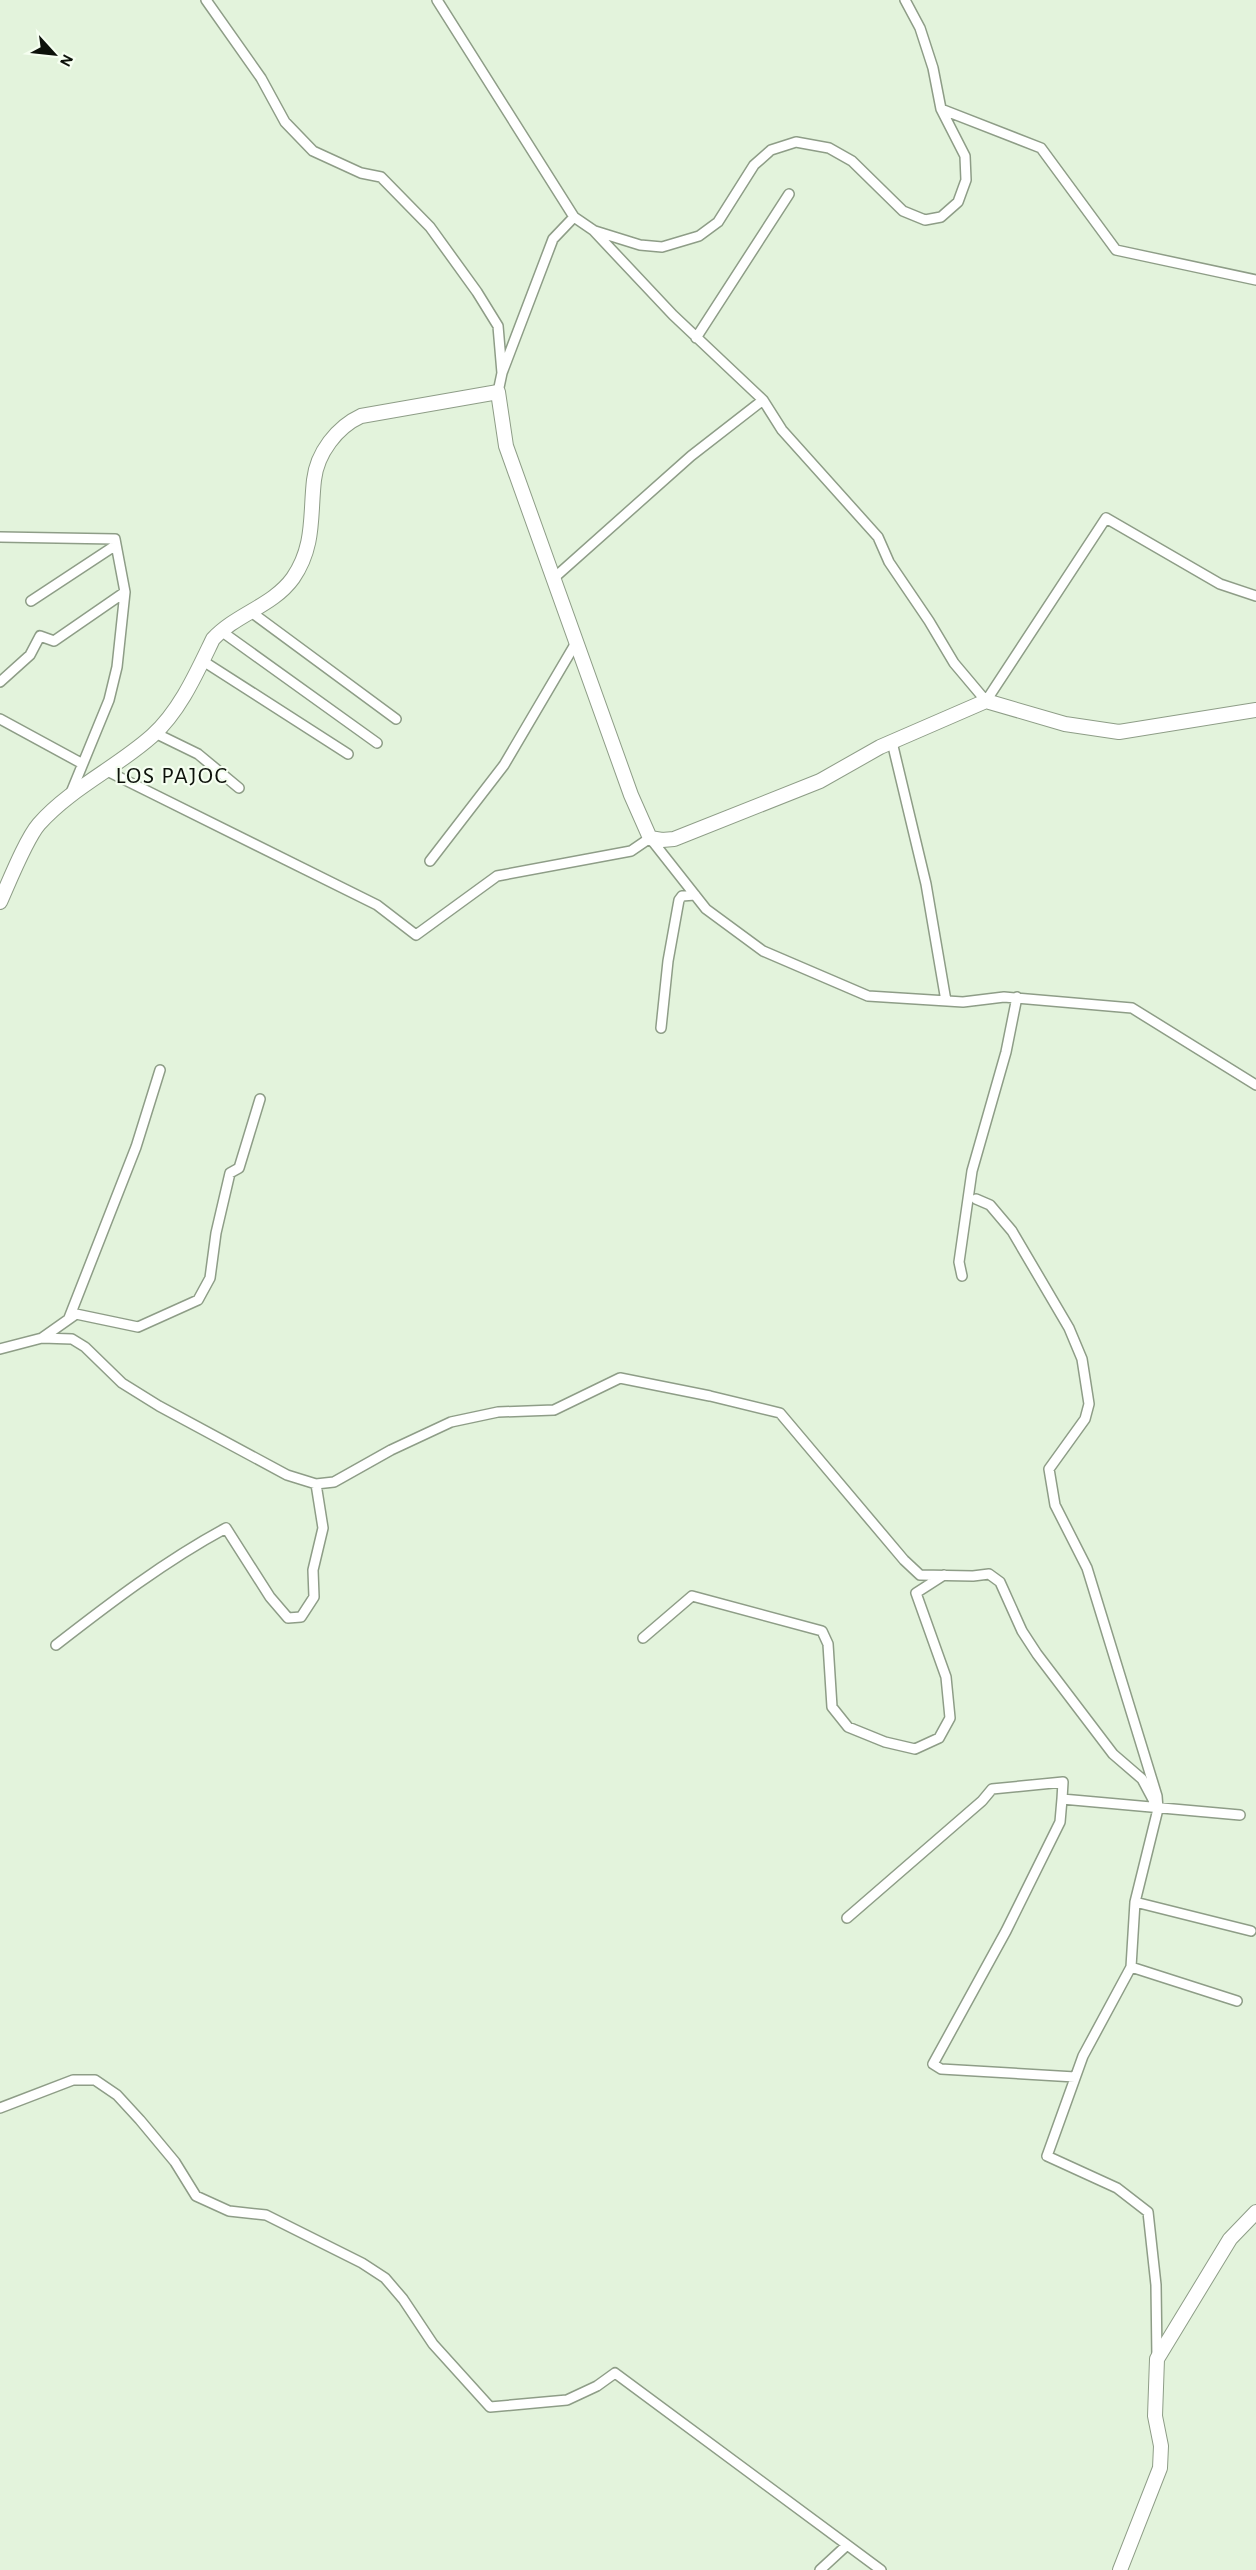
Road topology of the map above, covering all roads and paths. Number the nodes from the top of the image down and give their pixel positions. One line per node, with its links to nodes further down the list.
1 (206, 0): 10 (street)
2 (437, 0): 6 (street)
3 (905, 0): 4 (street)
4 (941, 109): 7 (street); 8 (street)
5 (789, 194): 9 (street)
6 (574, 217): 7 (street); 10 (street)
7 (592, 230): 9 (street)
8 (1256, 280)
9 (696, 338): 12 (street)
10 (502, 373): 11 (street)
11 (498, 392): 15 (street); 19 (street)
12 (763, 400): 15 (street); 24 (street)
13 (0, 537): 14 (street)
14 (116, 545): 16 (street); 18 (street)
15 (554, 578): 21 (street)
16 (125, 592): 23 (street); 32 (street)
17 (1256, 596): 24 (street)
18 (31, 601)
19 (250, 612): 20 (street); 27 (street)
20 (221, 631): 22 (street); 30 (street)
21 (577, 641): 36 (street); 37 (street)
22 (203, 662): 28 (street); 31 (street)
23 (0, 682)
24 (986, 701): 25 (street); 29 (street)
25 (1256, 710)
26 (0, 719): 32 (street)
27 (396, 719)
28 (155, 733): 33 (street); 34 (street)
29 (892, 742): 36 (street); 41 (street)
30 (377, 743)
31 (348, 754)
32 (81, 763): 35 (street)
33 (107, 771): 35 (street); 36 (street)
34 (239, 788)
35 (69, 796): 39 (street)
36 (650, 838): 38 (street)
37 (430, 861)
38 (695, 895): 41 (street); 42 (street)
39 (0, 902)
40 (1017, 997): 41 (street); 44 (street); 47 (street)
41 (946, 1001)
42 (662, 1028)
43 (160, 1070): 48 (street)
44 (1256, 1085)
45 (260, 1099): 48 (street)
46 (976, 1199): 56 (street)
47 (962, 1276)
48 (69, 1318): 49 (street)
49 (42, 1338): 50 (street); 51 (street)
50 (0, 1348)
51 (316, 1484): 52 (street); 54 (street)
52 (945, 1575): 53 (street); 56 (street)
53 (643, 1638)
54 (56, 1646)
55 (1062, 1799): 56 (street); 59 (street); 63 (street)
56 (1158, 1809): 57 (street); 58 (street)
57 (1240, 1815)
58 (1135, 1902): 60 (street); 61 (street)
59 (847, 1918)
60 (1251, 1931)
61 (1131, 1967): 62 (street); 63 (street)
62 (1237, 2001)
63 (1075, 2078): 66 (street)
64 (0, 2108): 67 (street)
65 (1256, 2212): 66 (street)
66 (1157, 2359): 70 (street)
67 (846, 2546): 68 (street); 69 (street)
68 (820, 2570)
69 (881, 2570)
70 (1120, 2570)

